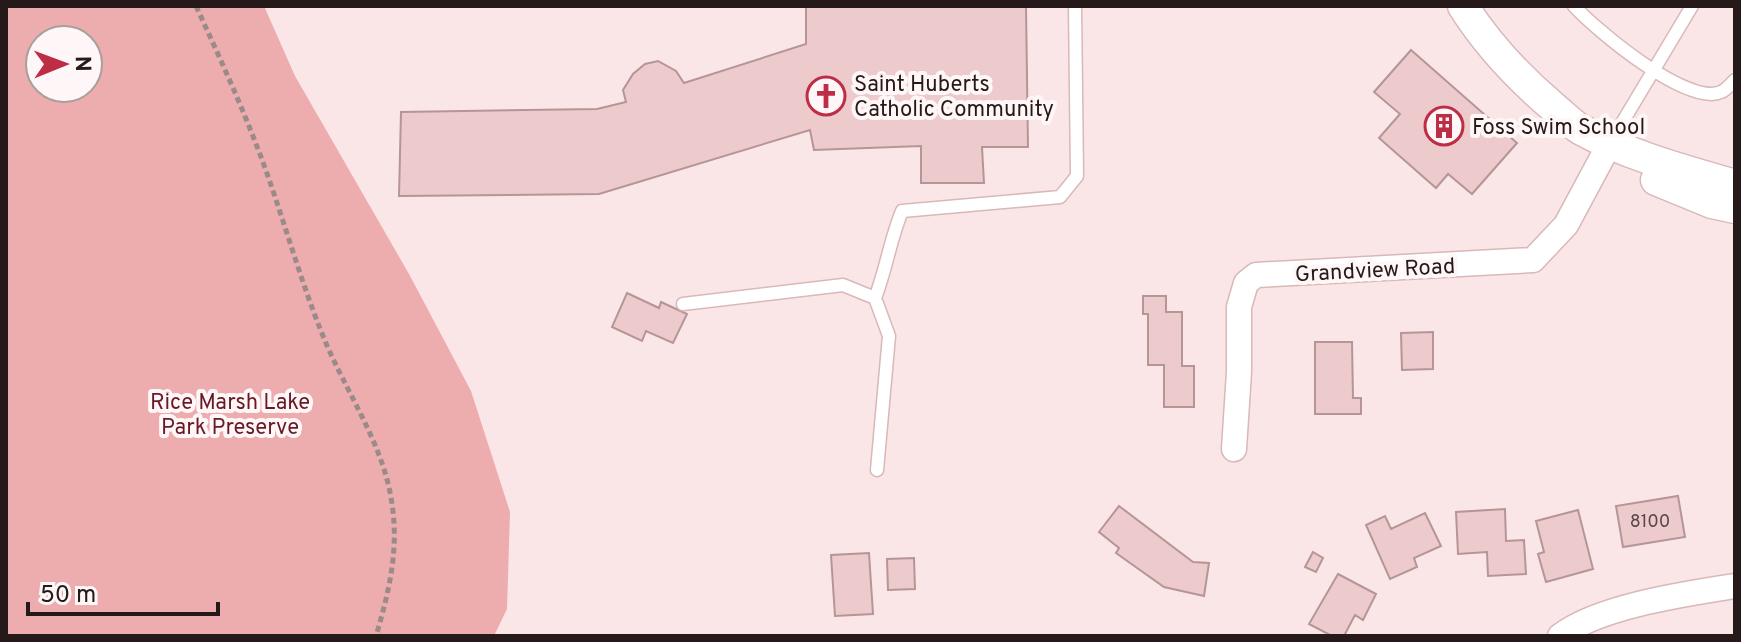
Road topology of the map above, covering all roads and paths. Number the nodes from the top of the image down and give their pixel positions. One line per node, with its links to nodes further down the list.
1 (196, 6): 16 (path)
2 (1075, 6): 11 (lane)
3 (1463, 6): 8 (street)
4 (1574, 6): 6 (lane)
5 (1689, 7): 6 (lane)
6 (1654, 72): 7 (lane); 8 (lane)
7 (1735, 80)
8 (1610, 143): 9 (street); 10 (street); 13 (street, Grandview Road)
9 (1735, 185)
10 (1735, 208)
11 (875, 298): 12 (lane); 14 (lane)
12 (683, 304)
13 (1234, 449)
14 (877, 470)
15 (1735, 586): 17 (street)
16 (376, 636)
17 (1560, 636)

